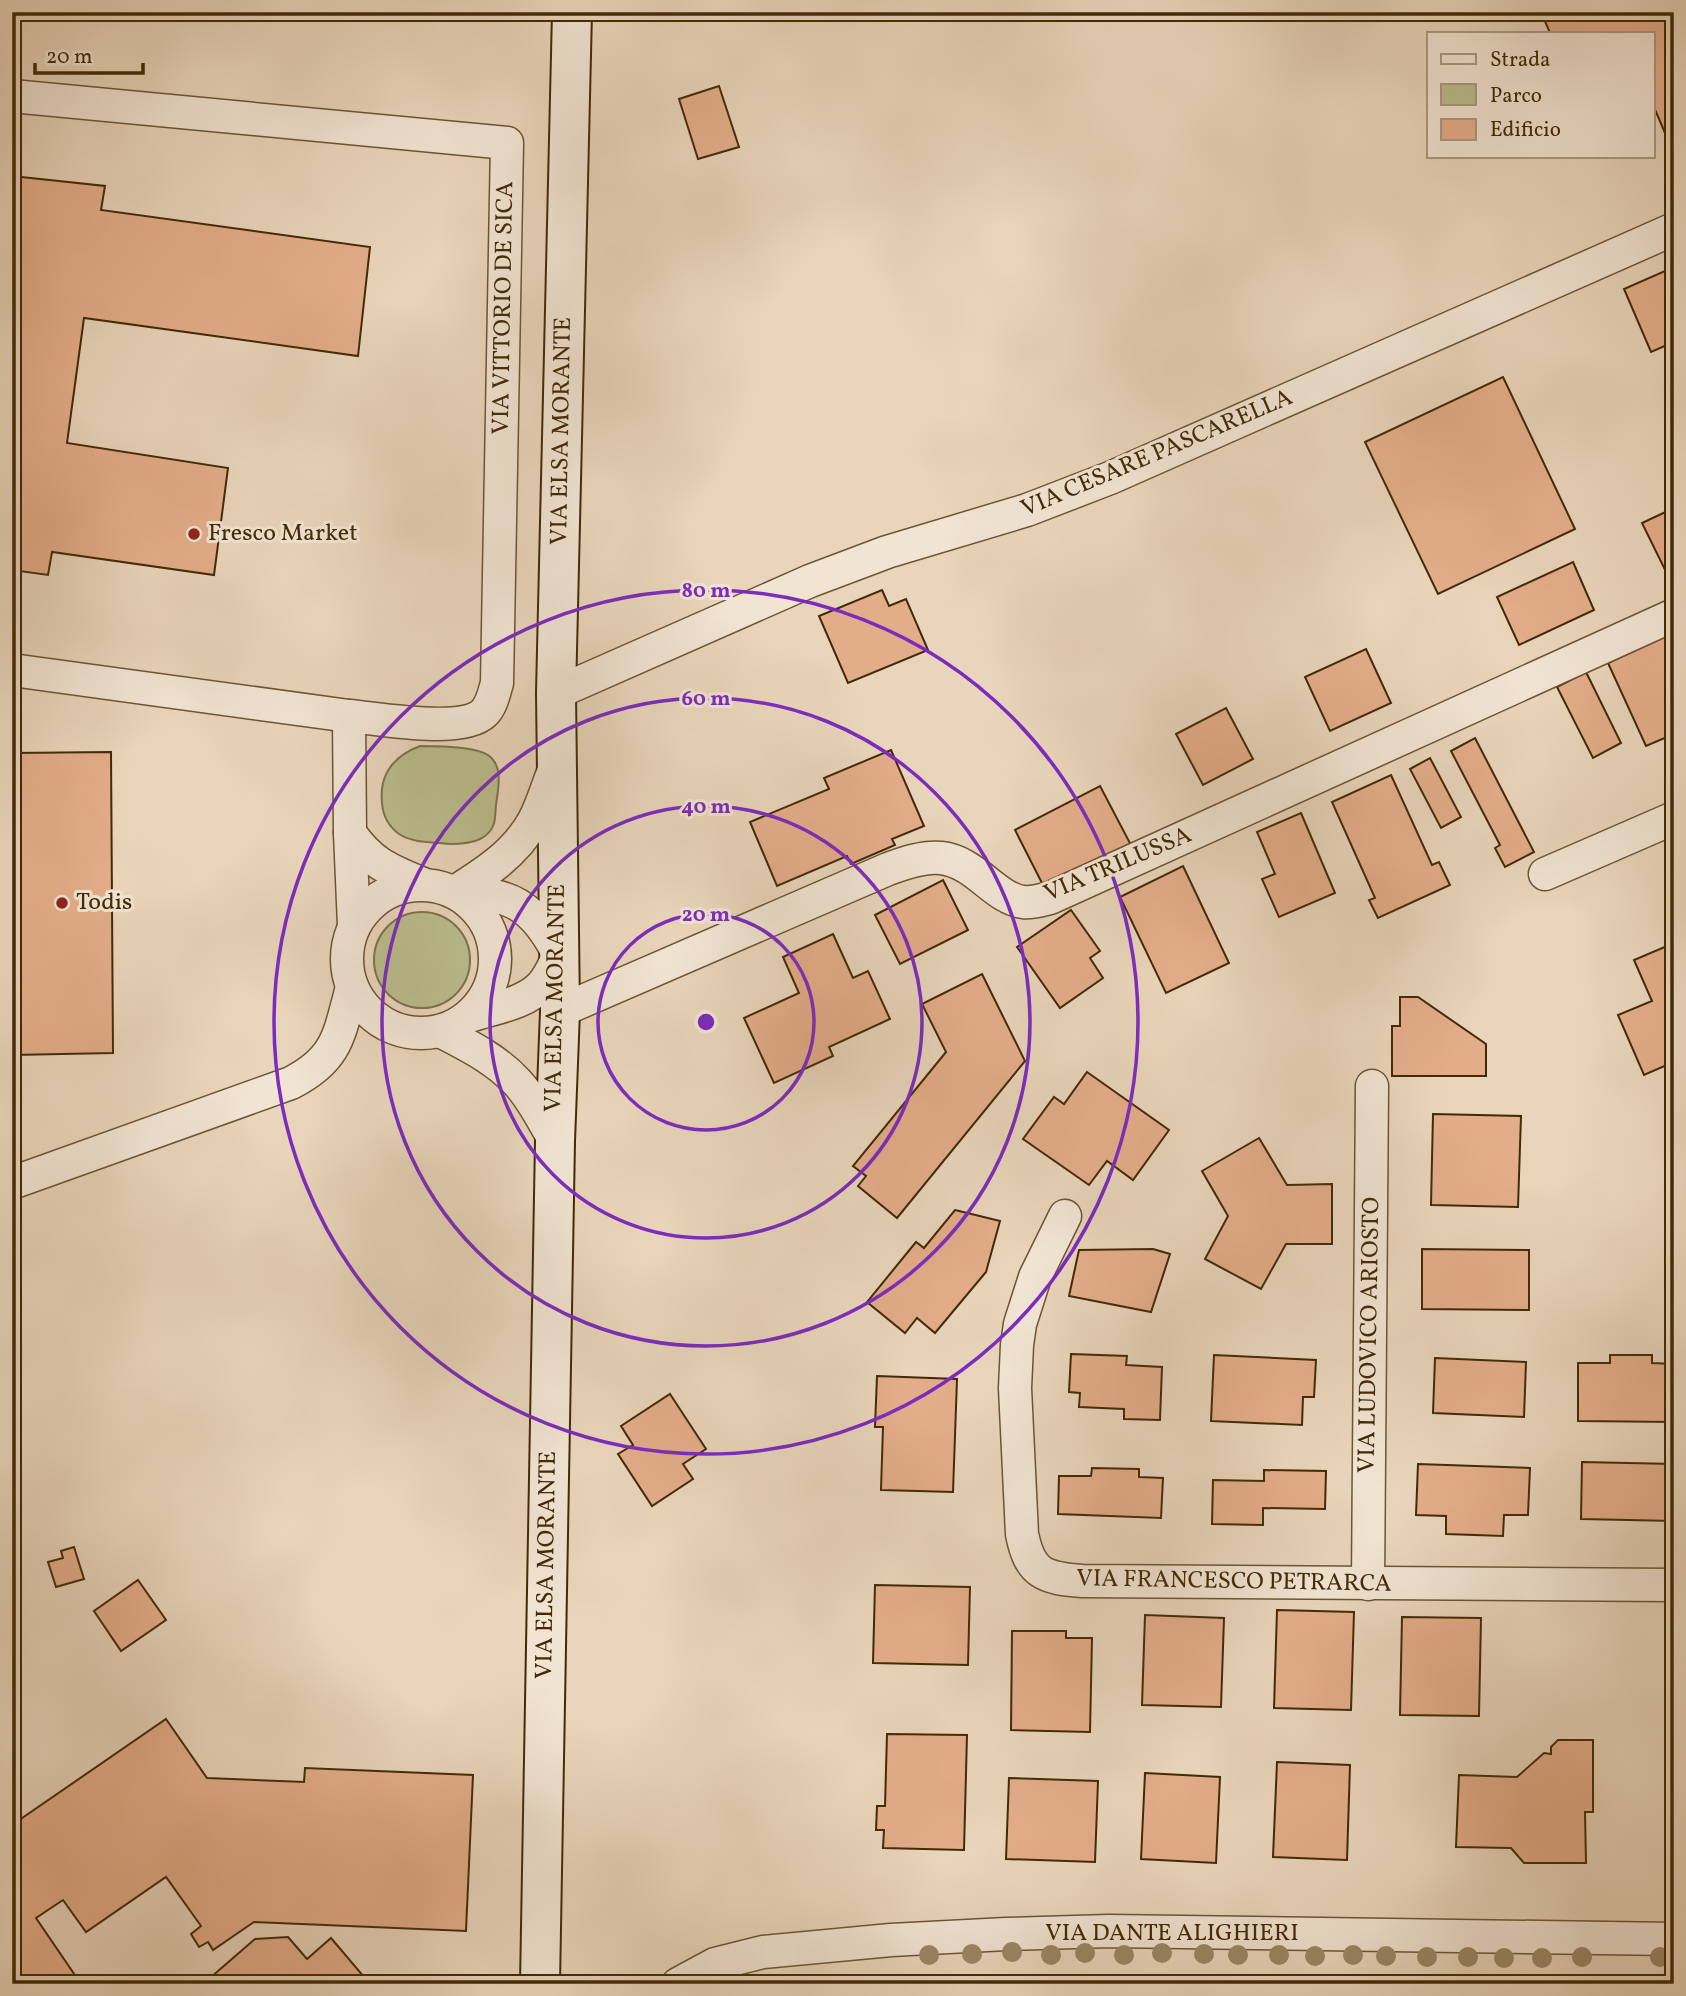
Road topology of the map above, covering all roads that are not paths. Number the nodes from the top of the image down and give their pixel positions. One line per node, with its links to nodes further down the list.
1 (572, 12): 6 (street, VIA ELSA MORANTE)
2 (12, 96): 7 (street, VIA VITTORIO DE SICA)
3 (1674, 229): 6 (street, VIA CESARE PASCARELLA)
4 (1674, 615): 17 (street, VIA TRILUSSA)
5 (12, 670): 7 (street)
6 (556, 693): 8 (street, VIA ELSA MORANTE)
7 (349, 716): 10 (street)
8 (556, 766): 13 (street); 15 (street, VIA ELSA MORANTE)
9 (1674, 818): 11 (street)
10 (350, 832): 12 (street); 14 (street)
11 (1545, 874)
12 (423, 884): 13 (street); 14 (street)
13 (455, 892): 15 (street); 18 (street)
14 (354, 926): 16 (street)
15 (559, 955): 17 (street, VIA ELSA MORANTE); 18 (street)
16 (352, 987): 19 (street); 22 (street)
17 (560, 1011): 21 (street, VIA ELSA MORANTE)
18 (470, 1016): 19 (street)
19 (440, 1031): 21 (street)
20 (1372, 1086): 24 (street, VIA LUDOVICO ARIOSTO)
21 (555, 1141): 27 (street, VIA ELSA MORANTE)
22 (12, 1182)
23 (1065, 1216): 24 (street, VIA FRANCESCO PETRARCA)
24 (1368, 1584): 25 (street, VIA FRANCESCO PETRARCA)
25 (1674, 1585)
26 (1674, 1939): 28 (street, VIA DANTE ALIGHIERI)
27 (540, 1984)
28 (678, 1984)

